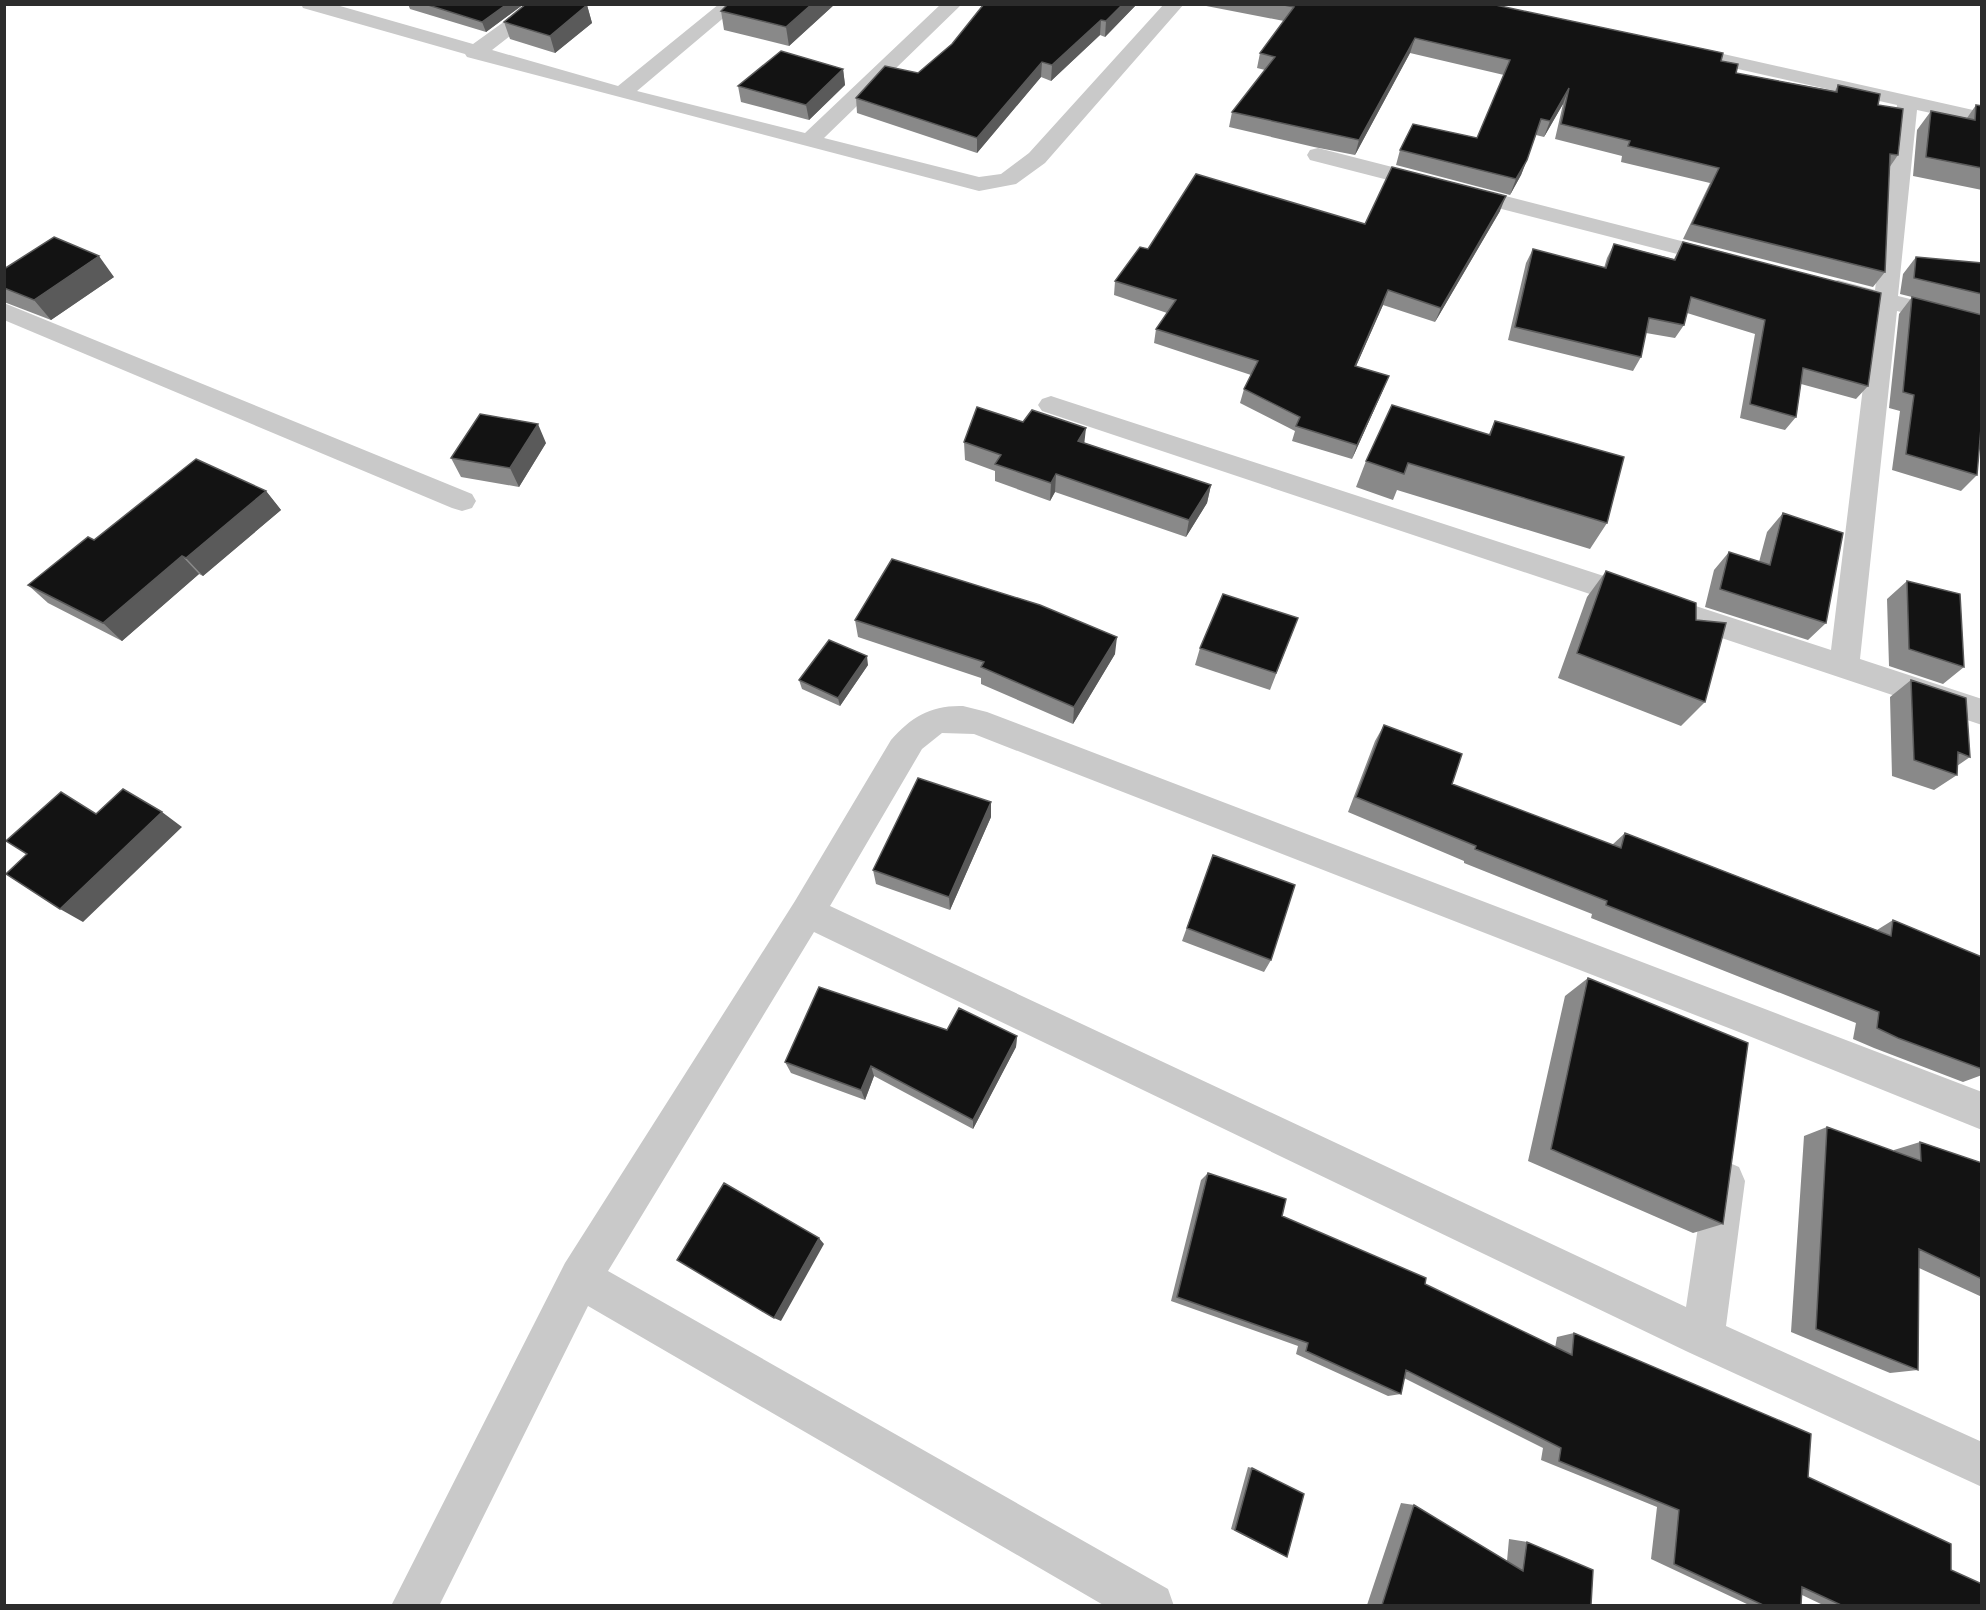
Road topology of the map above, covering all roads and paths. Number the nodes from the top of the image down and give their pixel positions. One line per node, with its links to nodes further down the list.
1 (310, 4): 7 (street)
2 (366, 4): 7 (street)
3 (542, 4): 9 (street)
4 (731, 4): 10 (street)
5 (953, 4): 13 (street)
6 (1175, 4): 13 (street)
7 (349, 16): 9 (street)
8 (1658, 46): 11 (street)
9 (474, 53): 10 (street)
10 (622, 93): 13 (street)
11 (1908, 101): 12 (street); 17 (street)
12 (1982, 118)
13 (810, 140)
14 (1318, 155): 15 (street)
15 (1748, 265)
16 (1818, 283): 17 (street)
17 (1887, 301): 19 (street); 22 (street)
18 (4, 311): 21 (street)
19 (1982, 325)
20 (1051, 405): 22 (street)
21 (462, 501)
22 (1844, 668): 23 (street)
23 (1982, 712)
24 (807, 912): 25 (street); 27 (street); 28 (street)
25 (1982, 1111)
26 (1730, 1148): 28 (street)
27 (580, 1278): 30 (street); 31 (street)
28 (1703, 1337): 29 (street)
29 (1982, 1465)
30 (414, 1605)
31 (1151, 1605)

